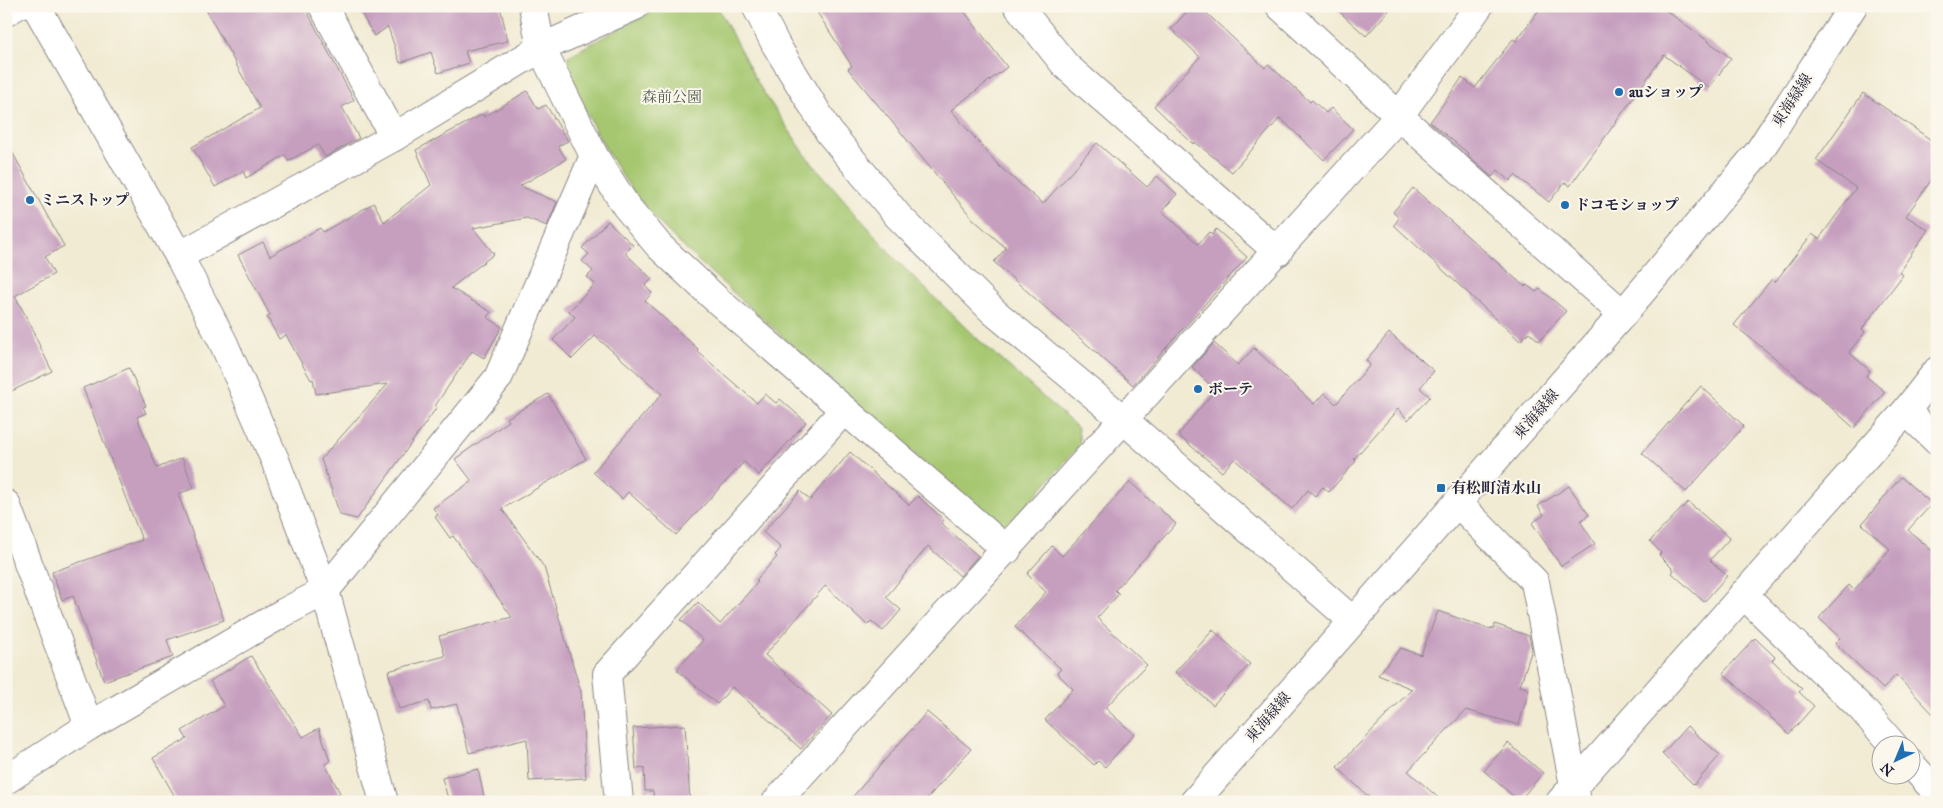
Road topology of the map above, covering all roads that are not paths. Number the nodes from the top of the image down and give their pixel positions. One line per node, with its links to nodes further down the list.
1 (16, 6): 11 (street)
2 (36, 6): 17 (street)
3 (323, 6): 14 (street)
4 (534, 6): 12 (street)
5 (635, 6): 12 (street)
6 (756, 6): 22 (street)
7 (1018, 6): 16 (street)
8 (1280, 6): 13 (street)
9 (1479, 6): 13 (street)
10 (1853, 6): 18 (street, 東海緑線)
11 (6, 12)
12 (542, 48): 14 (street); 15 (street)
13 (1398, 116): 16 (street); 18 (street)
14 (394, 137): 17 (street)
15 (594, 156): 20 (street); 27 (street)
16 (1278, 252): 22 (street)
17 (179, 256): 27 (street)
18 (1623, 314): 24 (street, 東海緑線)
19 (1937, 371): 21 (street)
20 (844, 410): 26 (street); 37 (street)
21 (1906, 411): 23 (street); 28 (street)
22 (1124, 420): 26 (street); 29 (street)
23 (1937, 441)
24 (1458, 503): 29 (street, 東海緑線); 35 (street)
25 (6, 504): 30 (street)
26 (1006, 550): 38 (street)
27 (325, 591): 30 (street); 36 (street)
28 (1743, 594): 31 (street); 35 (street)
29 (1353, 621): 39 (street, 東海緑線)
30 (89, 726): 33 (street)
31 (1885, 736)
32 (1920, 774): 34 (street)
33 (6, 780)
34 (1937, 793)
35 (1570, 796)
36 (384, 802)
37 (619, 802)
38 (776, 802)
39 (1194, 802)

